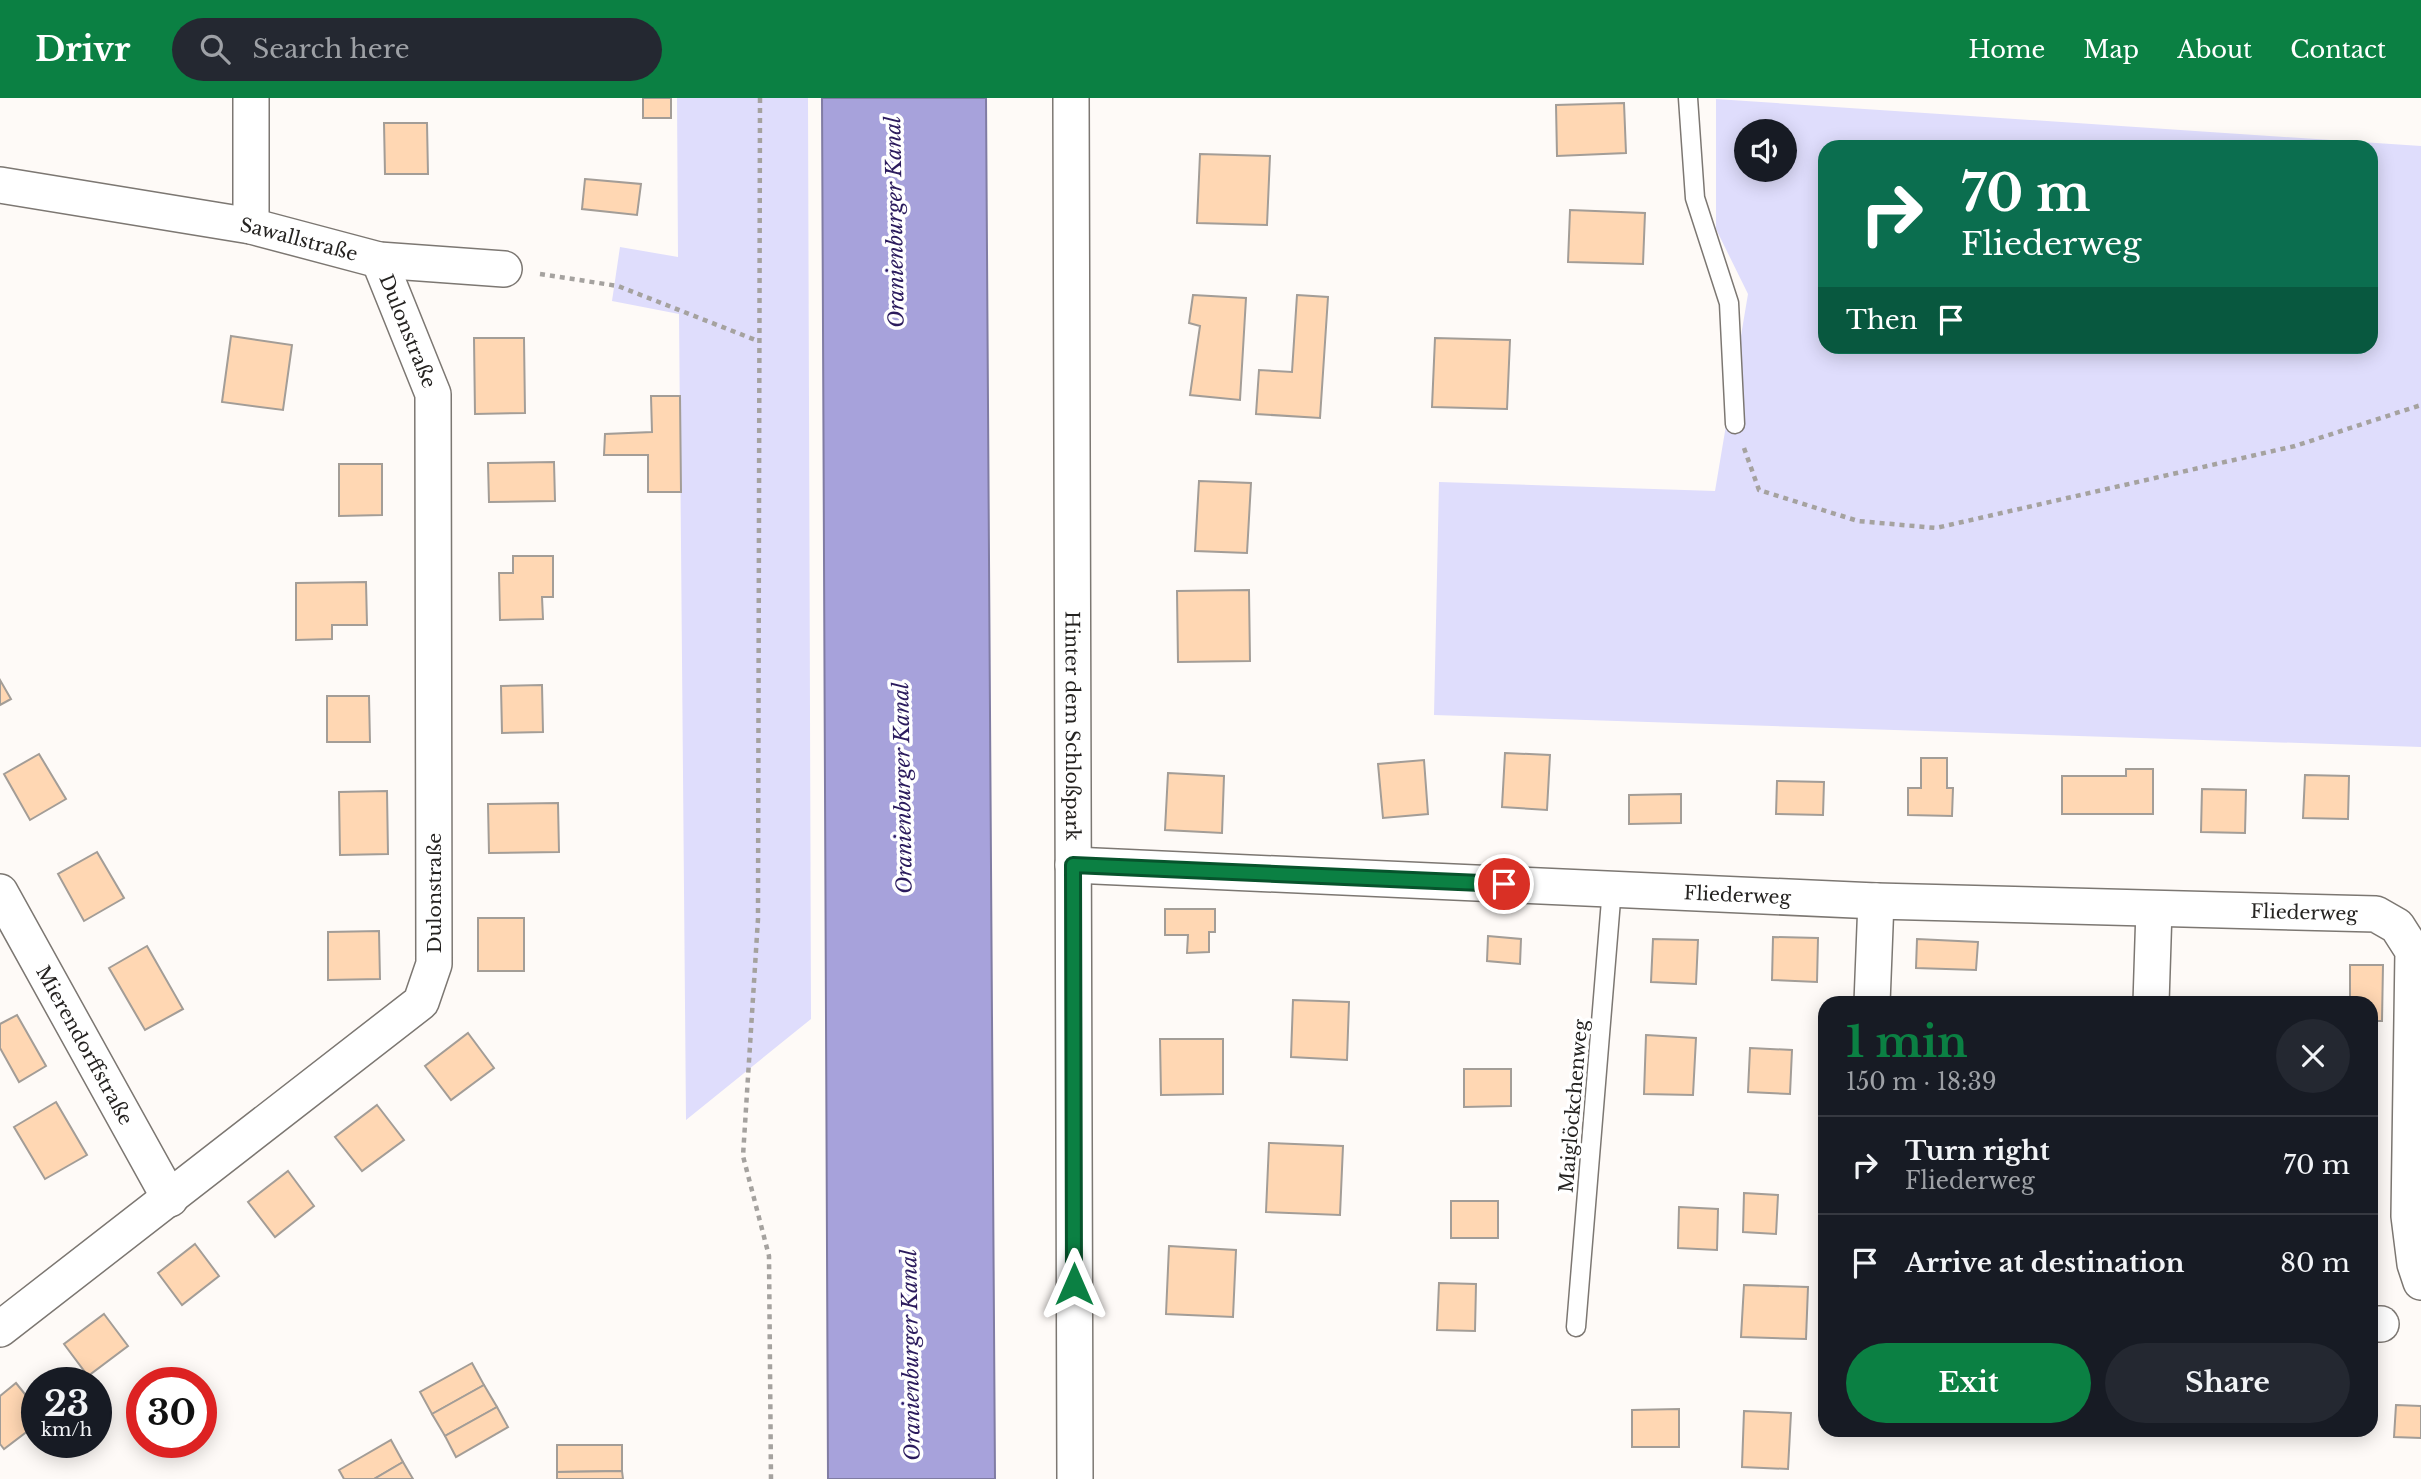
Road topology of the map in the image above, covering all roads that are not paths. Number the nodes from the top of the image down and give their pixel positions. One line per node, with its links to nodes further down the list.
1 (251, 98): 5 (street)
2 (1071, 98): 9 (street, Hinter dem Schloßpark)
3 (1688, 98): 8 (lane)
4 (0, 185): 5 (street, Sawallstraße)
5 (251, 226): 6 (street, Sawallstraße)
6 (379, 260): 7 (street, Sawallstraße); 16 (street, Dulonstraße)
7 (504, 269)
8 (1735, 424)
9 (1073, 865): 10 (street, Fliederweg); 20 (street, Hinter dem Schloßpark)
10 (1612, 888): 12 (street, Fliederweg); 18 (lane, Maiglöckchenweg)
11 (0, 892): 16 (street, Mierendorffstraße)
12 (1876, 901): 13 (street, Fliederweg); 14 (street)
13 (2154, 909): 15 (street); 17 (street, Fliederweg)
14 (1872, 996)
15 (2151, 996)
16 (170, 1199): 19 (street, Dulonstraße)
17 (2421, 1282)
18 (1576, 1327)
19 (0, 1329)
20 (1074, 1479)

